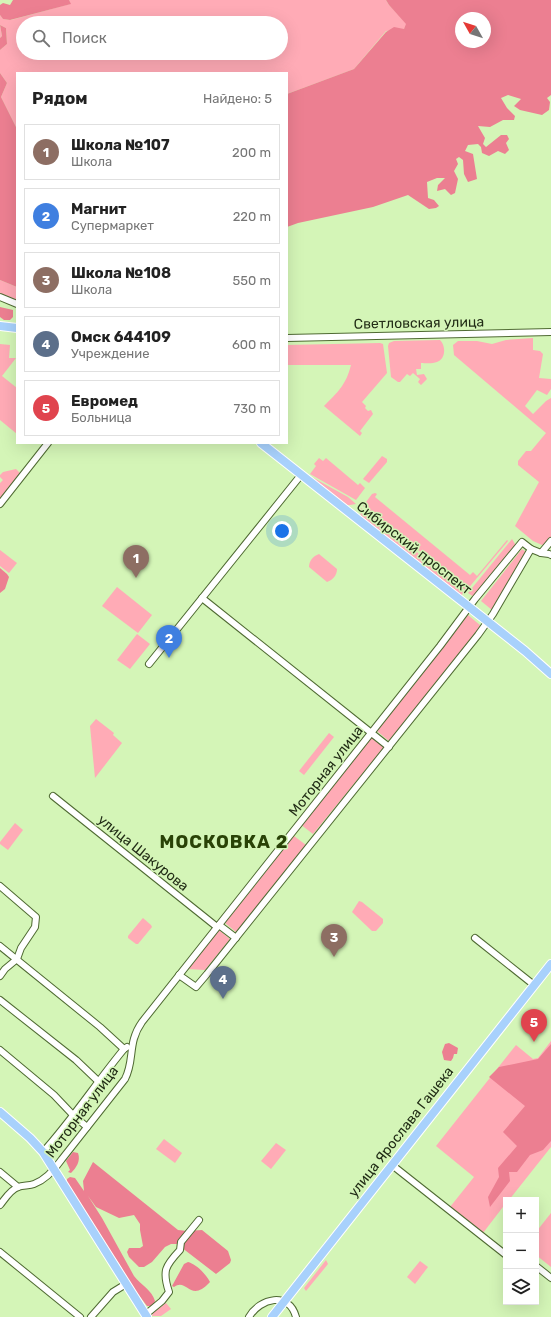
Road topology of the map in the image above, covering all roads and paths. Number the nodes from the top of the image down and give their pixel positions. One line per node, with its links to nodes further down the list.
1 (0, 297): 2 (street)
2 (16, 304)
3 (0, 326): 4 (main road)
4 (16, 328)
5 (551, 332): 6 (street, Светловская улица)
6 (288, 338)
7 (47, 444): 10 (street)
8 (262, 444): 9 (main road, Сибирский проспект)
9 (300, 475): 15 (street); 16 (main road, Сибирский проспект)
10 (0, 504)
11 (551, 541): 13 (street)
12 (531, 550): 13 (street); 16 (street, Моторная улица); 17 (street)
13 (541, 553): 14 (street)
14 (551, 555)
15 (202, 598): 18 (street); 20 (street)
16 (468, 608): 17 (main road, Сибирский проспект); 20 (street, Моторная улица)
17 (487, 622): 19 (main road, Сибирский проспект); 21 (street)
18 (149, 664)
19 (551, 674)
20 (371, 733): 21 (street); 24 (street, Моторная улица)
21 (389, 747): 25 (street)
22 (53, 796): 24 (street, улица Шакурова)
23 (0, 886): 28 (street)
24 (218, 926): 25 (street, улица Шакурова); 30 (street, Моторная улица)
25 (236, 938): 30 (street)
26 (475, 938): 32 (street)
27 (0, 946): 28 (street)
28 (17, 959): 31 (street); 35 (street)
29 (551, 964): 32 (main road, улица Ярослава Гашека)
30 (180, 975): 34 (street, Моторная улица)
31 (0, 976)
32 (534, 985): 42 (main road, улица Ярослава Гашека)
33 (0, 1000): 37 (street)
34 (132, 1044): 35 (street, Моторная улица); 40 (street, Моторная улица)
35 (124, 1049): 37 (street, Моторная улица)
36 (0, 1050): 39 (street)
37 (98, 1081): 39 (street, Моторная улица)
38 (0, 1112): 41 (main road)
39 (73, 1115): 40 (street); 41 (street, Моторная улица)
40 (87, 1126): 43 (street, Моторная улица)
41 (43, 1152): 43 (main road)
42 (392, 1165): 49 (street); 53 (main road, улица Ярослава Гашека)
43 (54, 1170): 45 (street, Моторная улица); 52 (main road)
44 (0, 1172): 45 (street)
45 (18, 1187): 46 (street)
46 (0, 1205)
47 (199, 1220): 55 (street)
48 (0, 1252): 56 (street)
49 (503, 1253)
50 (539, 1268): 51 (street)
51 (551, 1278)
52 (126, 1284): 55 (main road); 57 (street)
53 (285, 1301): 54 (street); 58 (street); 59 (main road, улица Ярослава Гашека)
54 (295, 1315): 60 (street)
55 (146, 1316)
56 (80, 1317)
57 (91, 1317)
58 (249, 1317)
59 (272, 1317)
60 (300, 1317)

